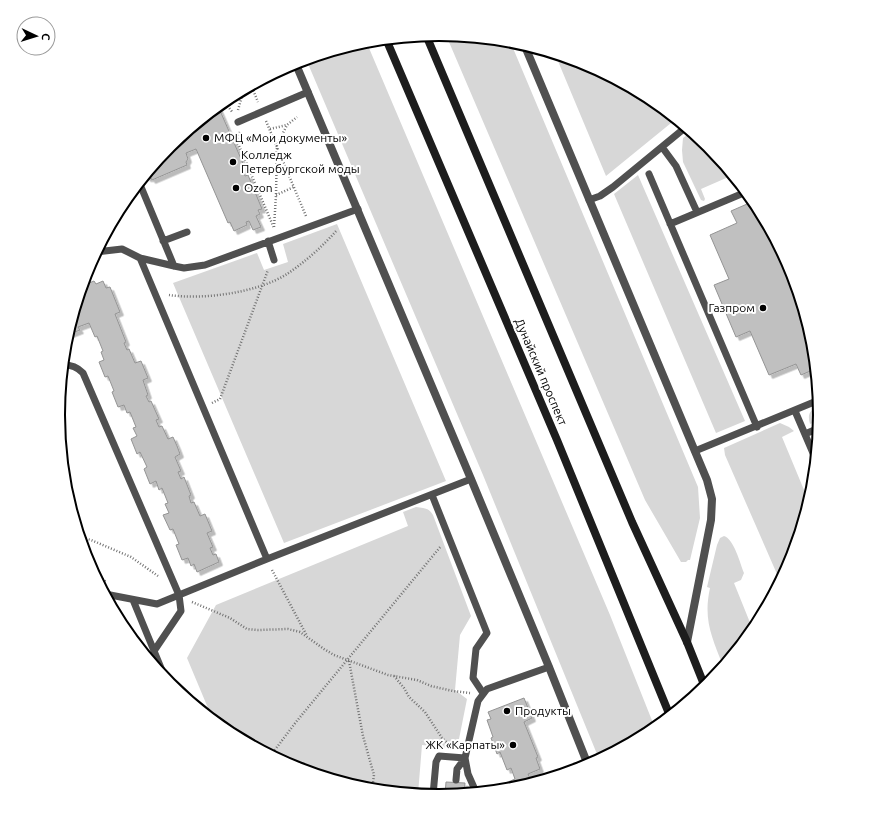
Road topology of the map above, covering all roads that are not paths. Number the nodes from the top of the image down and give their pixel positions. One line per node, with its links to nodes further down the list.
1 (429, 41): 37 (main road)
2 (388, 44): 43 (main road, Дунайский проспект)
3 (527, 52): 12 (street)
4 (298, 68): 5 (street)
5 (308, 92): 6 (lane); 13 (street)
6 (238, 122)
7 (682, 130): 8 (lane)
8 (662, 146): 12 (lane); 14 (lane)
9 (649, 174): 15 (lane)
10 (141, 188): 17 (lane)
11 (741, 194): 14 (lane)
12 (589, 200): 30 (street)
13 (358, 209): 18 (lane); 31 (street)
14 (697, 212): 15 (lane)
15 (670, 224): 26 (lane)
16 (187, 232): 17 (lane)
17 (164, 241): 22 (lane)
18 (268, 241): 21 (lane); 22 (lane)
19 (103, 251): 20 (lane)
20 (140, 258): 22 (lane); 33 (lane)
21 (274, 260)
22 (174, 266)
23 (68, 365): 35 (lane)
24 (812, 402): 25 (lane)
25 (795, 410): 26 (lane); 28 (lane)
26 (757, 427): 30 (lane)
27 (812, 431): 28 (lane)
28 (804, 434): 29 (lane)
29 (811, 450)
30 (695, 451): 37 (street)
31 (471, 480): 32 (lane); 40 (street)
32 (432, 495): 33 (lane); 42 (lane)
33 (267, 559): 35 (lane)
34 (112, 595): 36 (lane)
35 (180, 595): 36 (lane); 38 (lane)
36 (133, 600): 38 (lane)
37 (687, 642): 41 (main road)
38 (154, 651): 39 (lane)
39 (159, 663)
40 (549, 667): 42 (lane); 45 (street)
41 (702, 680)
42 (483, 694): 44 (lane)
43 (668, 711)
44 (465, 758): 46 (lane); 47 (lane); 48 (lane)
45 (586, 759)
46 (456, 780)
47 (474, 787)
48 (434, 789)

